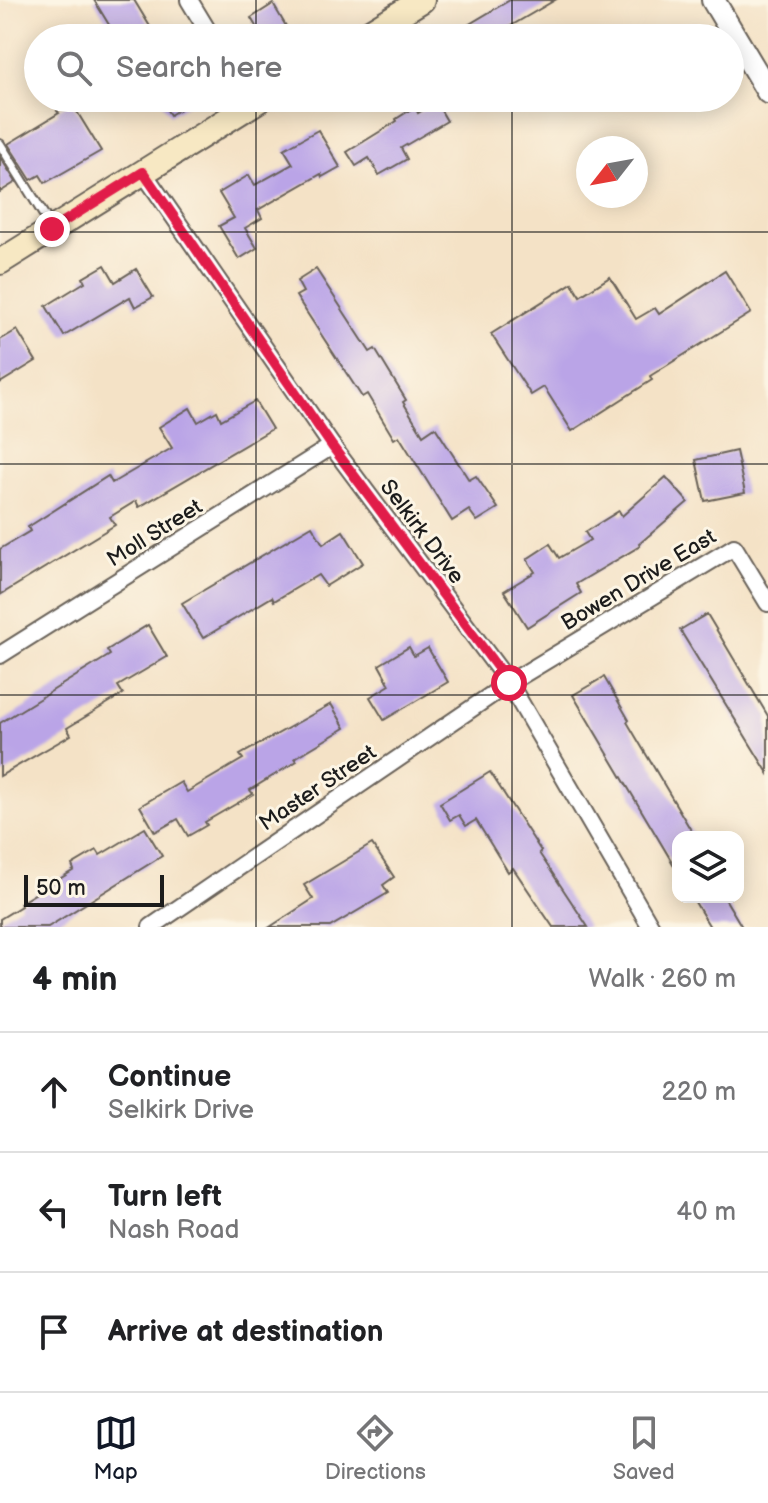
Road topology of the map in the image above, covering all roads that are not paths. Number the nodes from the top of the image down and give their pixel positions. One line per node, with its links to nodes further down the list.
1 (189, 0): 4 (street)
2 (422, 0): 5 (main road)
3 (713, 0): 6 (street)
4 (204, 24)
5 (383, 24)
6 (727, 24)
7 (744, 52): 8 (street)
8 (768, 92)
9 (236, 112): 11 (main road)
10 (0, 144): 12 (lane)
11 (143, 172): 12 (main road); 14 (street, Selkirk Drive)
12 (52, 229): 13 (main road)
13 (0, 262)
14 (332, 446): 16 (street, Moll Street); 17 (street, Selkirk Drive)
15 (768, 603): 17 (street, Bowen Drive East)
16 (0, 655)
17 (509, 683): 18 (street, Master Street); 19 (street, Selkirk Drive)
18 (151, 927)
19 (651, 927)

